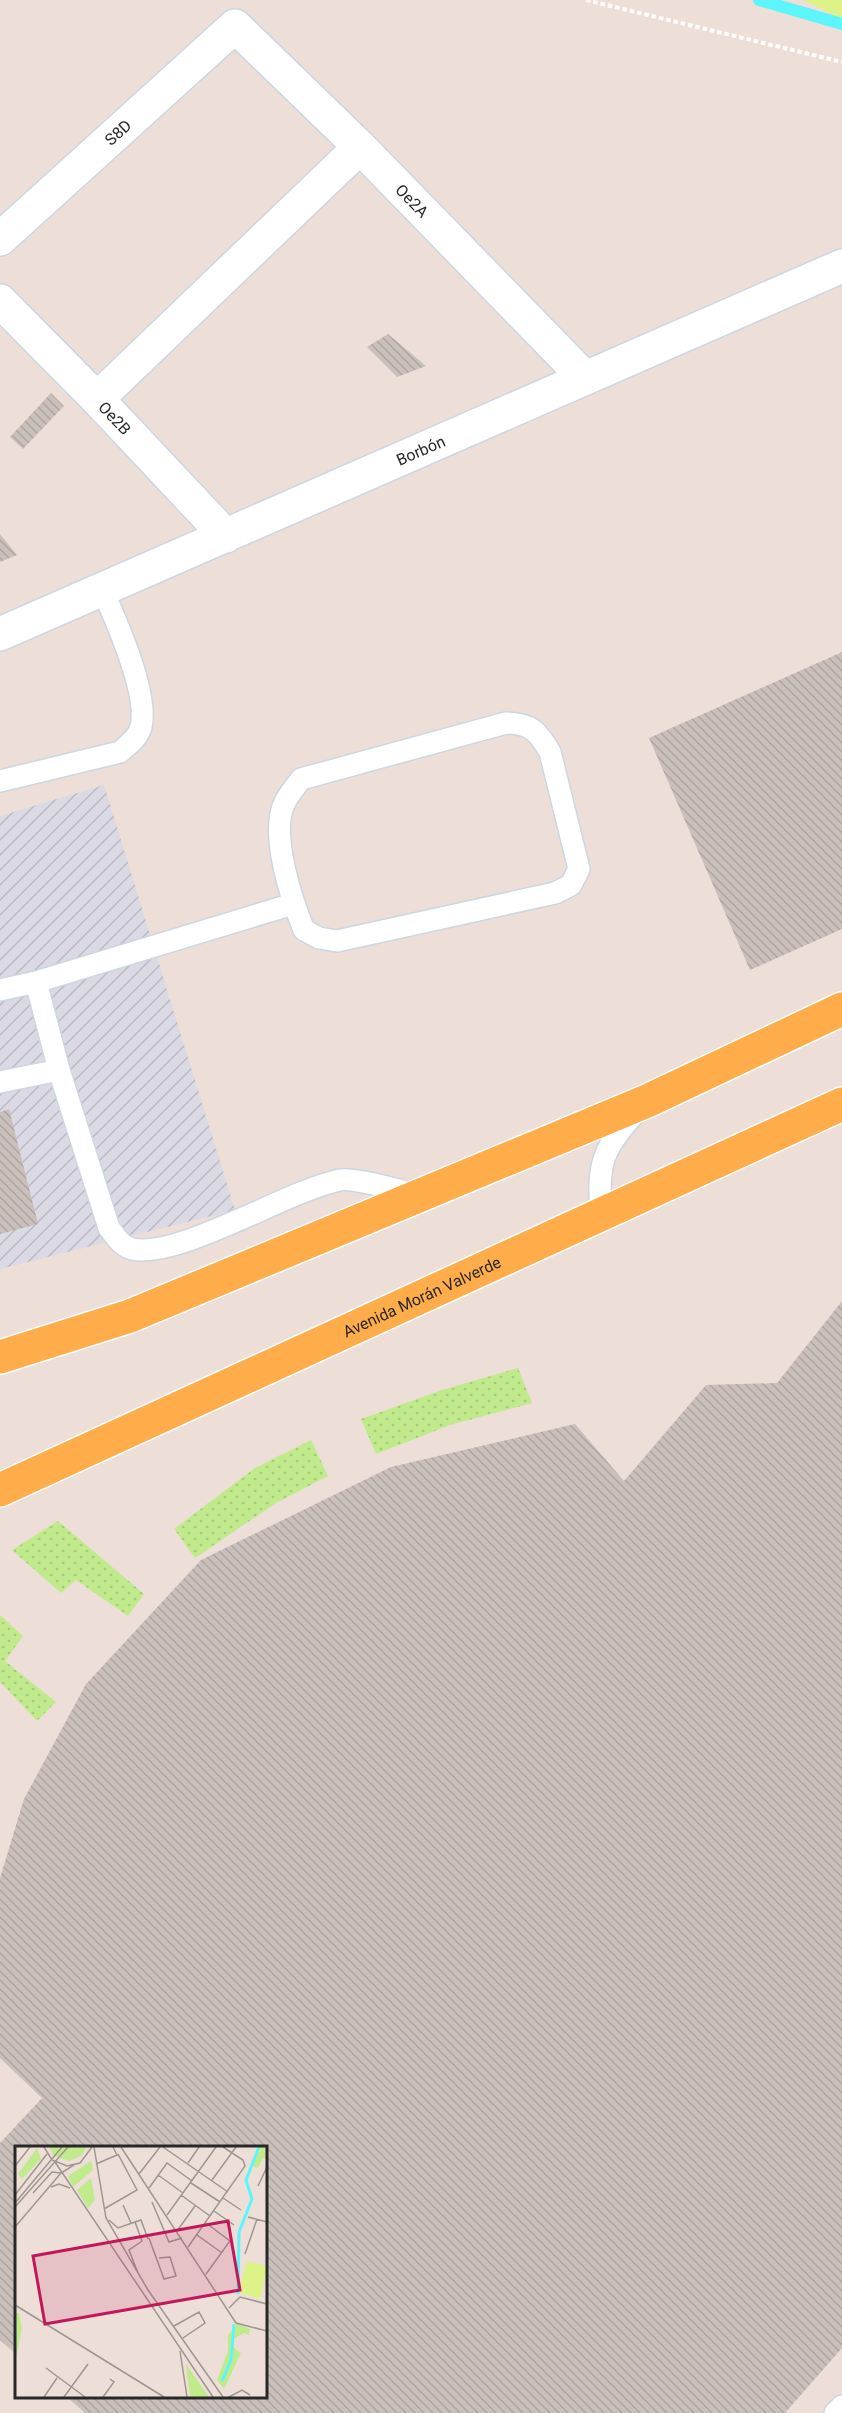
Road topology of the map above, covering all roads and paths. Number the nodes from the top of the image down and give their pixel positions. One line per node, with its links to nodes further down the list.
1 (586, 0): 3 (path)
2 (234, 26): 4 (street, Oe2A); 5 (street, S8D)
3 (842, 62)
4 (360, 147): 8 (street, Oe2A); 9 (street)
5 (0, 239)
6 (842, 266): 8 (street, Borbón)
7 (0, 301): 9 (street, Oe2B)
8 (585, 378): 10 (street, Borbón)
9 (97, 399): 10 (street, Oe2B)
10 (226, 536): 11 (street, Borbón)
11 (102, 589): 12 (street, Borbón); 13 (lane)
12 (1, 633)
13 (0, 781)
14 (294, 904): 14 (lane); 15 (lane)
15 (36, 982): 16 (lane); 18 (lane)
16 (0, 990)
17 (842, 1009): 20 (main road)
18 (58, 1070): 19 (lane); 22 (lane)
19 (0, 1082)
20 (646, 1101): 22 (main road); 23 (lane)
21 (842, 1104): 23 (main road, Avenida Morán Valverde)
22 (421, 1195): 24 (main road)
23 (601, 1214): 25 (main road, Avenida Morán Valverde)
24 (0, 1357)
25 (0, 1490)
26 (842, 2406): 27 (lane)
27 (835, 2413)

